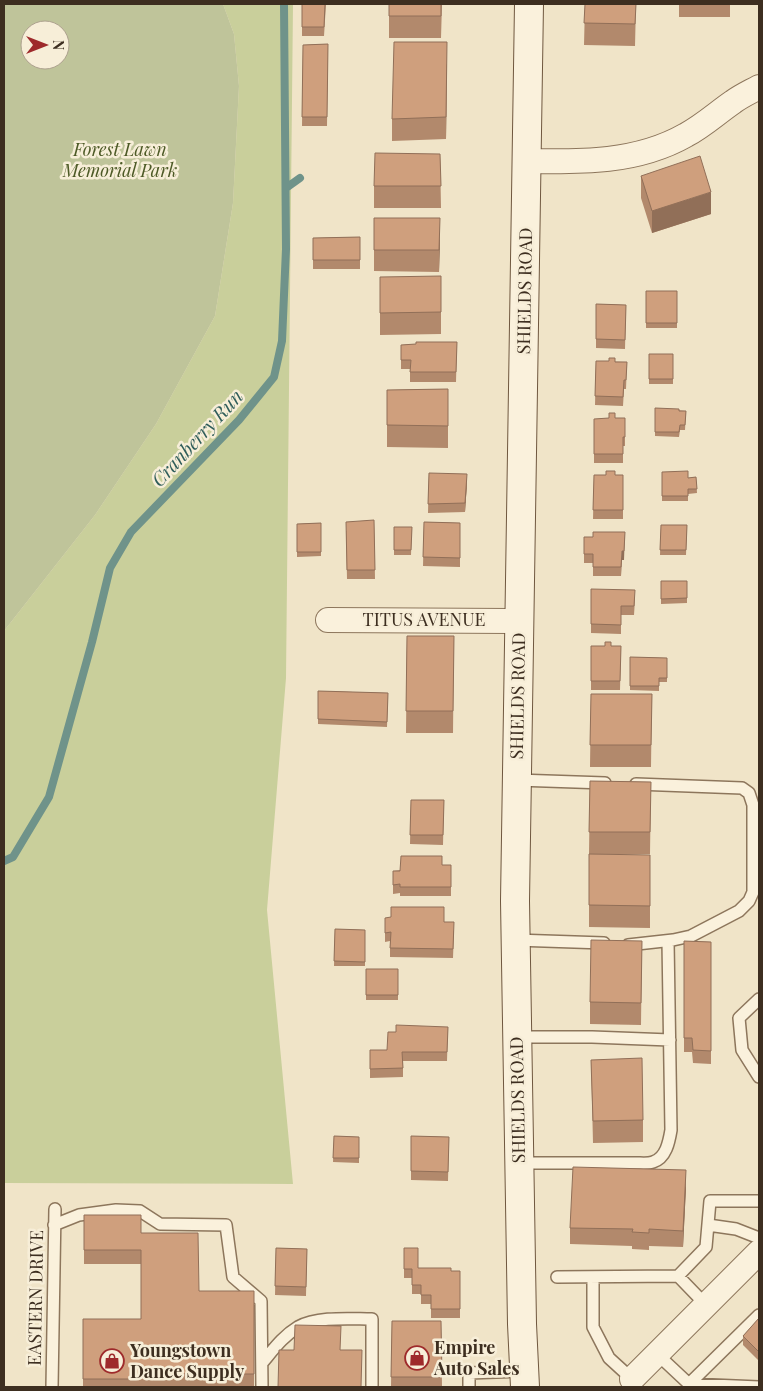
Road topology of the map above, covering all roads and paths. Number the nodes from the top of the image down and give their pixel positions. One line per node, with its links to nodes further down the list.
1 (529, 4): 3 (main road, SHIELDS ROAD)
2 (759, 87): 3 (street)
3 (526, 161): 5 (main road, SHIELDS ROAD)
4 (328, 620): 5 (street, TITUS AVENUE)
5 (520, 621): 6 (main road, SHIELDS ROAD)
6 (517, 780): 7 (main road, SHIELDS ROAD); 8 (lane)
7 (515, 940): 8 (lane); 10 (main road, SHIELDS ROAD)
8 (668, 941): 11 (lane)
9 (759, 999): 12 (lane)
10 (517, 1037): 11 (lane); 13 (main road, SHIELDS ROAD)
11 (670, 1040): 13 (lane)
12 (759, 1077)
13 (519, 1163): 27 (main road, SHIELDS ROAD)
14 (759, 1201): 17 (lane)
15 (55, 1209): 16 (lane, EASTERN DRIVE)
16 (54, 1225): 26 (lane); 30 (lane, EASTERN DRIVE)
17 (708, 1225): 18 (lane); 20 (lane)
18 (759, 1238)
19 (759, 1252): 23 (street)
20 (678, 1276): 22 (lane); 23 (lane)
21 (557, 1277): 22 (lane)
22 (593, 1277): 28 (lane)
23 (706, 1305): 25 (street)
24 (759, 1315): 29 (lane)
25 (657, 1354): 28 (street); 29 (lane)
26 (262, 1363): 31 (lane); 32 (lane)
27 (524, 1379): 33 (lane)
28 (632, 1379)
29 (689, 1384): 34 (lane)
30 (52, 1387)
31 (262, 1387)
32 (372, 1387)
33 (469, 1387)
34 (759, 1387)

